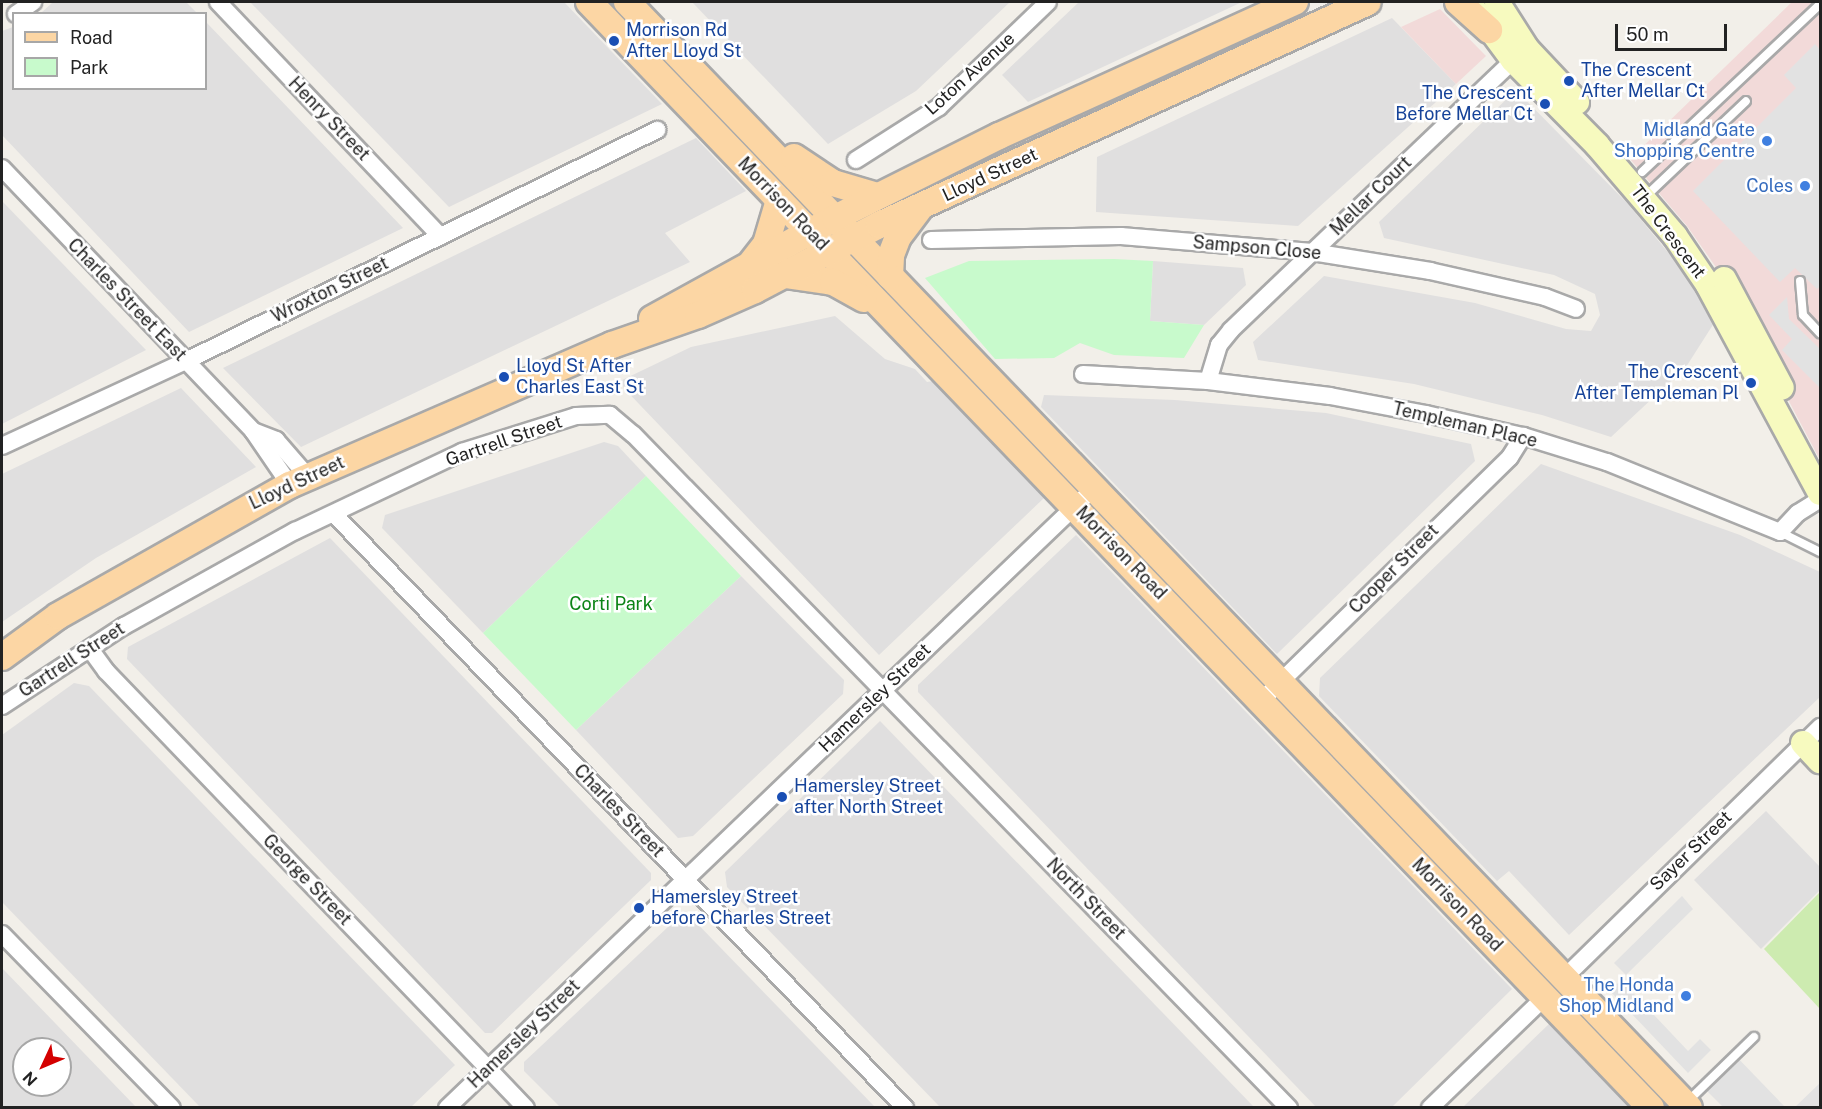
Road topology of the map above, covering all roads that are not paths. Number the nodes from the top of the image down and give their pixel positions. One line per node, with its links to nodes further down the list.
1 (33, 2): 12 (street)
2 (218, 2): 26 (street, Henry Street)
3 (589, 2): 22 (main road, Morrison Road)
4 (1048, 2): 18 (street, Loton Avenue)
5 (1295, 2): 21 (main road, Lloyd Street)
6 (1368, 2): 23 (main road, Lloyd Street)
7 (1458, 2): 13 (main road)
8 (1473, 2): 13 (street, The Crescent)
9 (1497, 2): 14 (street, The Crescent)
10 (633, 4): 16 (main road, Morrison Road)
11 (1821, 4): 20 (lane)
12 (18, 12)
13 (1489, 30): 14 (street, The Crescent)
14 (1520, 55): 20 (street, The Crescent); 30 (street, Mellar Court)
15 (1746, 101): 20 (lane)
16 (746, 125): 21 (main road); 24 (main road, Morrison Road)
17 (657, 130): 26 (street, Wroxton Street)
18 (856, 160)
19 (2, 168): 39 (street, Charles Street East)
20 (1647, 186): 44 (street, The Crescent); 47 (street, The Crescent)
21 (877, 196): 24 (main road, Lloyd Street)
22 (779, 200): 25 (main road, Morrison Road); 31 (main road)
23 (922, 206): 27 (main road, Lloyd Street); 33 (main road)
24 (835, 218): 25 (main road, Lloyd Street); 27 (main road, Morrison Road)
25 (810, 232): 29 (main road, Morrison Road); 31 (main road, Lloyd Street)
26 (440, 236): 39 (street, Wroxton Street)
27 (853, 238): 29 (main road, Lloyd Street); 33 (main road, Morrison Road)
28 (931, 240): 30 (street, Sampson Close)
29 (829, 251): 32 (main road, Lloyd Street); 36 (main road, Morrison Road)
30 (1312, 252): 35 (street, Sampson Close); 41 (street, Mellar Court)
31 (750, 265): 38 (main road, Lloyd Street)
32 (785, 275): 36 (main road); 38 (main road, Lloyd Street)
33 (890, 276): 46 (main road, Morrison Road)
34 (1800, 281): 37 (lane)
35 (1576, 309)
36 (890, 315): 49 (main road, Morrison Road)
37 (1821, 333)
38 (612, 345): 45 (main road, Lloyd Street)
39 (186, 361): 43 (street, Wroxton Street); 45 (street, Charles Street East)
40 (1083, 374): 41 (street, Templeman Place)
41 (1208, 381): 42 (street, Templeman Place)
42 (1523, 436): 51 (street, Templeman Place); 55 (street, Cooper Street)
43 (2, 446)
44 (1821, 460)
45 (299, 481): 54 (main road, Lloyd Street)
46 (1095, 486): 49 (street, Hamersley Street); 55 (main road, Morrison Road)
47 (1821, 493)
48 (1821, 499): 51 (street)
49 (1075, 506): 56 (street, Hamersley Street); 57 (main road, Morrison Road)
50 (334, 514): 53 (street, Gartrell Street); 56 (street, Gartrell Street); 61 (street, Charles Street)
51 (1780, 532): 52 (lane)
52 (1821, 552)
53 (90, 649): 58 (street, Gartrell Street); 68 (street, George Street)
54 (2, 657)
55 (1282, 680): 57 (street, Cooper Street); 64 (main road, Morrison Road)
56 (883, 691): 61 (street, Hamersley Street); 74 (street, North Street)
57 (1262, 700): 63 (main road, Morrison Road)
58 (2, 706)
59 (1812, 735): 60 (street); 64 (street, Sayer Street)
60 (1821, 761)
61 (685, 880): 68 (street, Hamersley Street); 73 (street, Charles Street)
62 (2, 934): 70 (street)
63 (1503, 952): 64 (main road); 65 (main road, Morrison Road)
64 (1564, 978): 67 (main road); 69 (main road, Morrison Road)
65 (1545, 997): 67 (main road, Morrison Road); 75 (street)
66 (1754, 1037): 69 (lane)
67 (1585, 1038): 76 (main road, Morrison Road)
68 (488, 1068): 71 (street, Hamersley Street); 72 (street, George Street)
69 (1685, 1106)
70 (172, 1107)
71 (447, 1107)
72 (526, 1107)
73 (904, 1107)
74 (1289, 1107)
75 (1430, 1107)
76 (1651, 1107)

